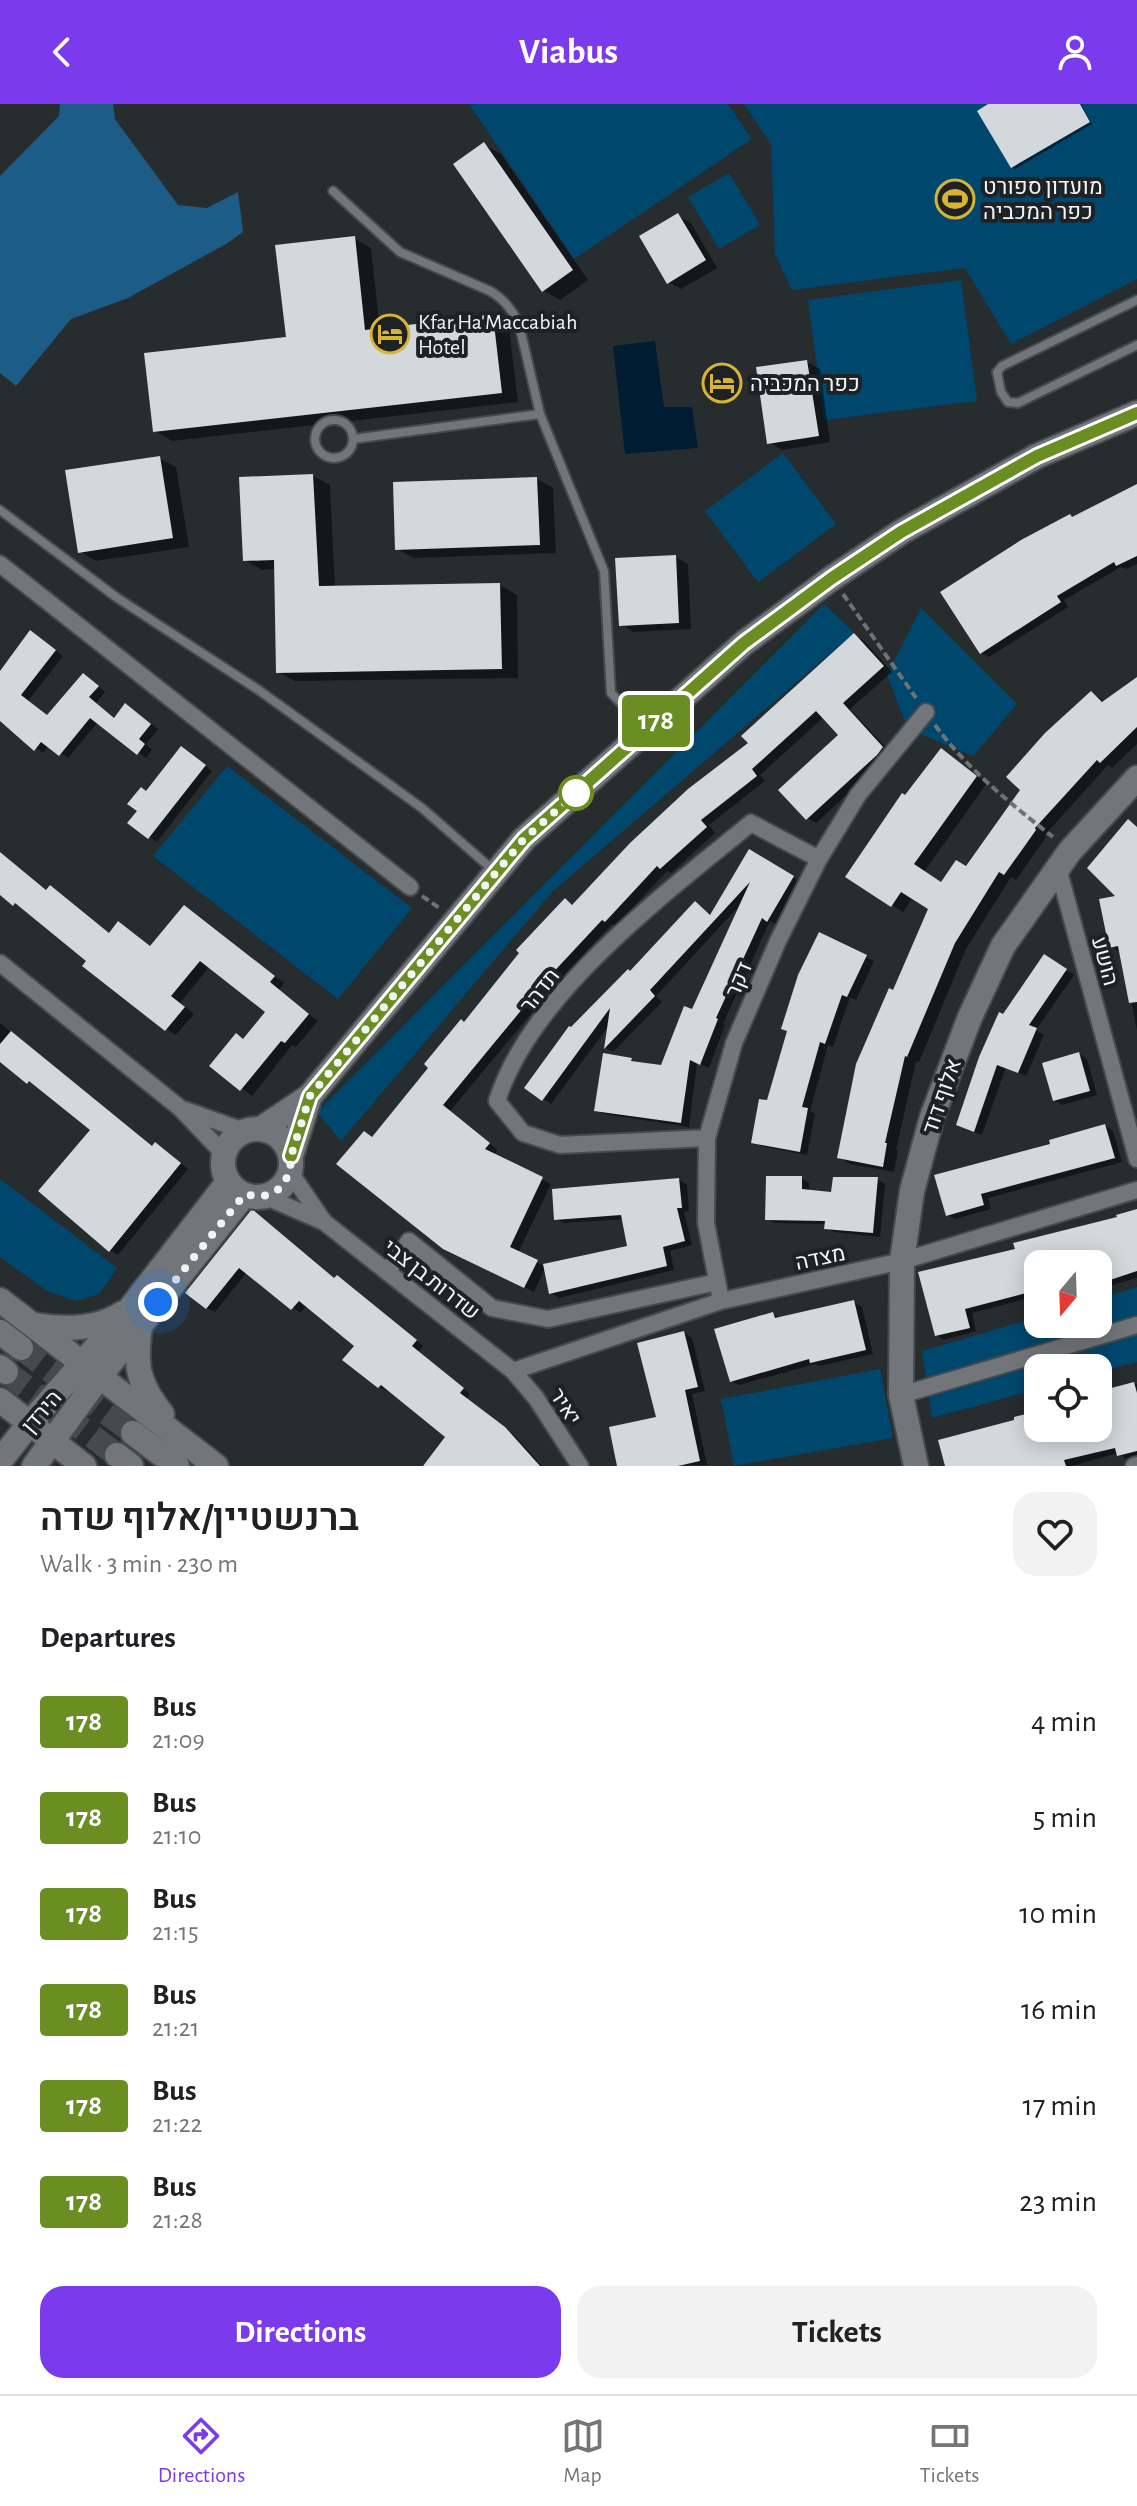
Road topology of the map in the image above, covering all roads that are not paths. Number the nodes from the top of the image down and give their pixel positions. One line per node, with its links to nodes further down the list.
1 (333, 191): 5 (lane)
2 (1137, 300): 3 (lane)
3 (1137, 345)
4 (1137, 413): 10 (street)
5 (540, 414): 6 (lane); 10 (lane)
6 (353, 439): 6 (lane)
7 (0, 510): 14 (lane)
8 (0, 564): 15 (street)
9 (926, 712): 12 (street, דקר)
10 (646, 730): 14 (street)
11 (1137, 778): 13 (street, אלוף דוד)
12 (819, 859): 20 (street, דקר); 20 (street, תדהר)
13 (1058, 868): 22 (street, הושע); 27 (street, אלוף דוד)
14 (496, 872): 17 (street)
15 (410, 887)
16 (0, 963): 18 (street)
17 (310, 1096): 19 (street); 23 (street)
18 (180, 1108): 19 (street); 21 (street)
19 (253, 1130): 21 (street); 23 (street)
20 (707, 1138): 29 (street, דקר)
21 (223, 1153): 25 (street)
22 (1137, 1159)
23 (290, 1164): 25 (street); 26 (street, שדרות בן צבי)
24 (1137, 1190): 27 (street, מצדה)
25 (245, 1191): 26 (street, שדרות בן צבי); 32 (street)
26 (324, 1222): 28 (street, שדרות בן צבי)
27 (902, 1261): 31 (street, מצדה); 39 (street, אלוף דוד)
28 (387, 1272): 29 (street); 38 (street, שדרות בן צבי)
29 (717, 1282): 31 (street, דקר)
30 (0, 1300): 33 (street)
31 (721, 1301): 38 (street, מצדה)
32 (135, 1317): 33 (street); 37 (street); 43 (street)
33 (34, 1325): 37 (street)
34 (1137, 1325): 39 (street)
35 (0, 1332): 36 (street)
36 (21, 1348)
37 (92, 1369): 41 (street, הירדן); 43 (street); 44 (street, הירדן)
38 (513, 1371): 50 (street, יאיר)
39 (901, 1395): 51 (street, אלוף דוד)
40 (0, 1400): 41 (street)
41 (29, 1424): 44 (street); 45 (street, הירדן)
42 (133, 1433): 48 (street)
43 (181, 1438): 49 (street)
44 (51, 1440): 46 (street, הירדן); 47 (street)
45 (0, 1461)
46 (34, 1466)
47 (84, 1466)
48 (177, 1466)
49 (216, 1466)
50 (580, 1466)
51 (916, 1466)

